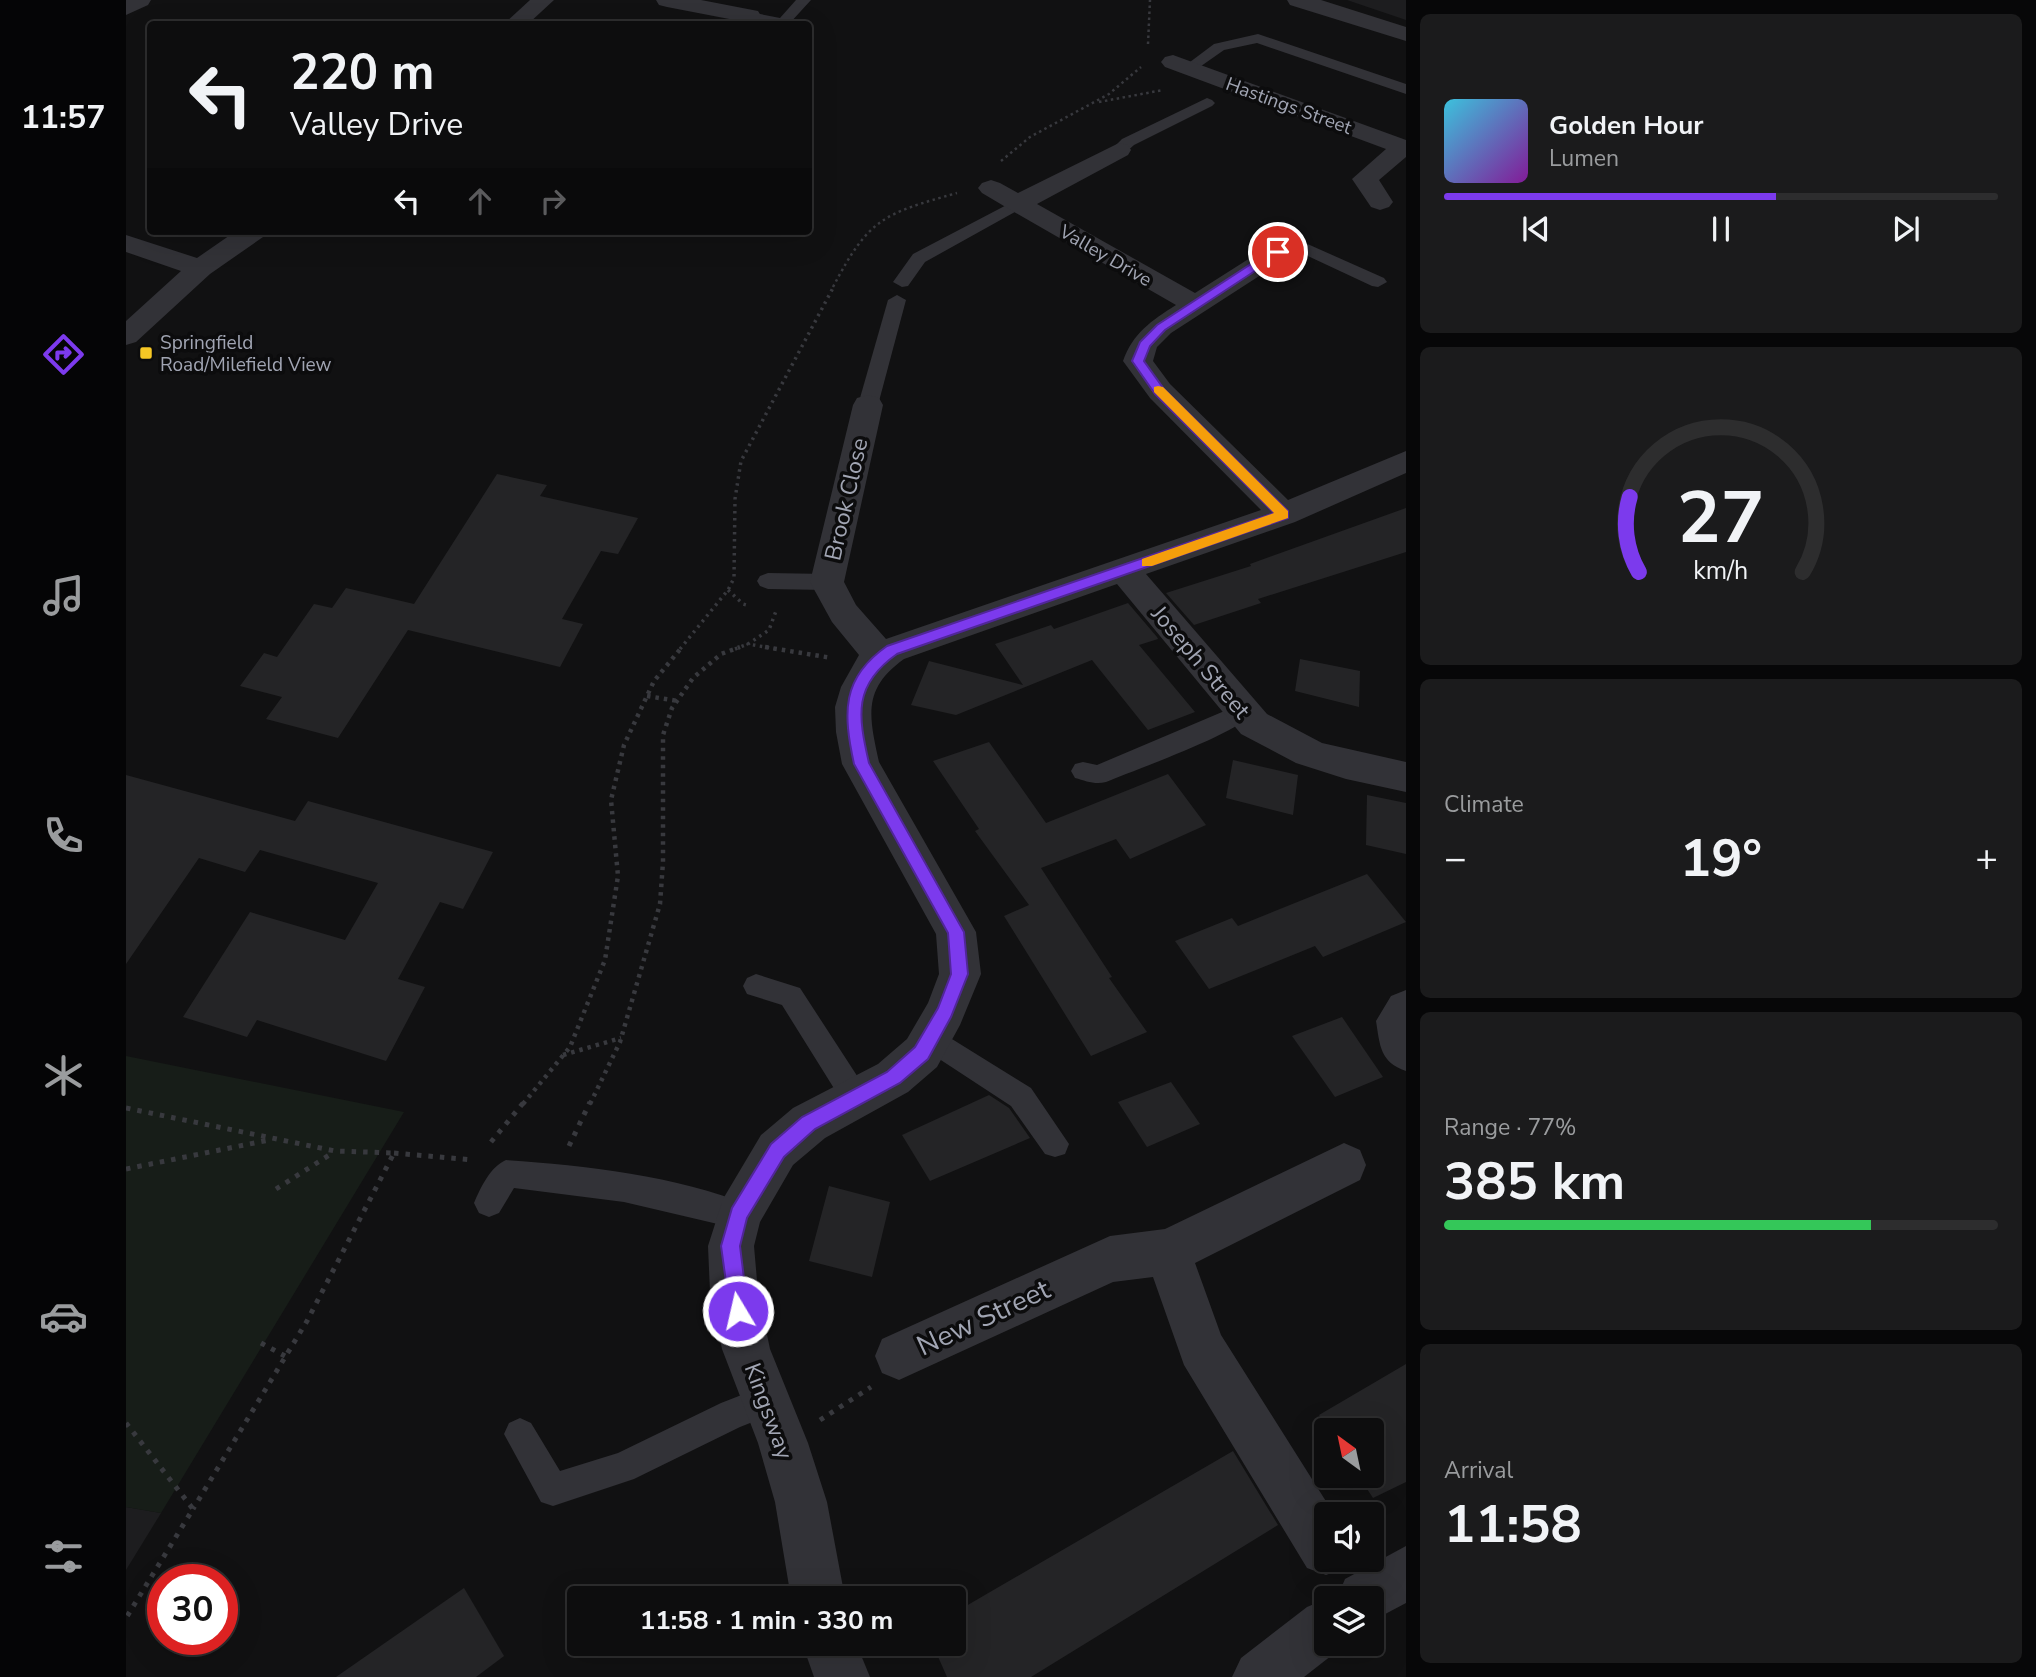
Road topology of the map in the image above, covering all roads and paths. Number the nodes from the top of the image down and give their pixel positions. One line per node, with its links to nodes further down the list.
1 (140, 0): 6 (street)
2 (543, 0): 8 (street)
3 (667, 0): 7 (street)
4 (804, 0): 10 (lane)
5 (1306, 1): 11 (street)
6 (126, 8)
7 (750, 16): 9 (lane)
8 (518, 21)
9 (774, 21)
10 (785, 21)
11 (1406, 34)
12 (1181, 65): 13 (street, Hastings Street); 14 (lane)
13 (1221, 79): 15 (path); 17 (street, Hastings Street)
14 (1406, 89)
15 (1095, 103)
16 (1207, 103): 18 (lane)
17 (1404, 147): 20 (street)
18 (1119, 150): 21 (street)
19 (991, 188): 21 (street, Valley Drive)
20 (1380, 202)
21 (1018, 204): 27 (street, Valley Drive); 29 (lane)
22 (248, 235): 25 (street)
23 (126, 243): 25 (street)
24 (1278, 252): 26 (lane); 27 (street)
25 (200, 268): 28 (street)
26 (1378, 282)
27 (1195, 305): 31 (street)
28 (126, 336)
29 (868, 405): 34 (street, Brook Close)
30 (1406, 461): 31 (street)
31 (1284, 514): 32 (street)
32 (1125, 571): 39 (street); 42 (street, Joseph Street)
33 (768, 581): 34 (lane)
34 (827, 582): 39 (street, Brook Close)
35 (728, 590): 36 (path)
36 (755, 607)
37 (768, 608): 38 (path)
38 (748, 644): 39 (path); 41 (path)
39 (877, 661): 48 (street, Kingsway)
40 (647, 696): 41 (path)
41 (678, 701): 47 (path)
42 (1241, 713): 43 (lane); 44 (street, Joseph Street)
43 (1083, 771)
44 (1406, 777)
45 (756, 986): 51 (lane)
46 (1406, 1009): 49 (street)
47 (621, 1038): 50 (path); 58 (path)
48 (931, 1038): 51 (street, Kingsway); 54 (lane)
49 (1406, 1052)
50 (562, 1055)
51 (855, 1097): 61 (street, Kingsway)
52 (126, 1108): 53 (path)
53 (274, 1139): 55 (path); 57 (path)
54 (1055, 1144)
55 (335, 1151): 59 (path); 64 (path)
56 (1344, 1165): 62 (street, New Street)
57 (126, 1169)
58 (555, 1177): 60 (lane); 61 (lane)
59 (276, 1189)
60 (489, 1203)
61 (739, 1215): 66 (street, Kingsway)
62 (1168, 1252): 65 (street, New Street); 71 (street)
63 (261, 1343): 64 (path)
64 (285, 1356): 70 (path)
65 (900, 1356): 69 (path, New Street)
66 (767, 1401): 68 (lane); 69 (street, Kingsway)
67 (126, 1423): 70 (path)
68 (520, 1434)
69 (783, 1443): 73 (street, Kingsway)
70 (193, 1509): 75 (path)
71 (1314, 1530)
72 (1406, 1573): 74 (street)
73 (816, 1586)
74 (1384, 1586)
75 (126, 1618)
76 (1314, 1635): 79 (street)
77 (834, 1656): 78 (street)
78 (842, 1677)
79 (1259, 1677)

